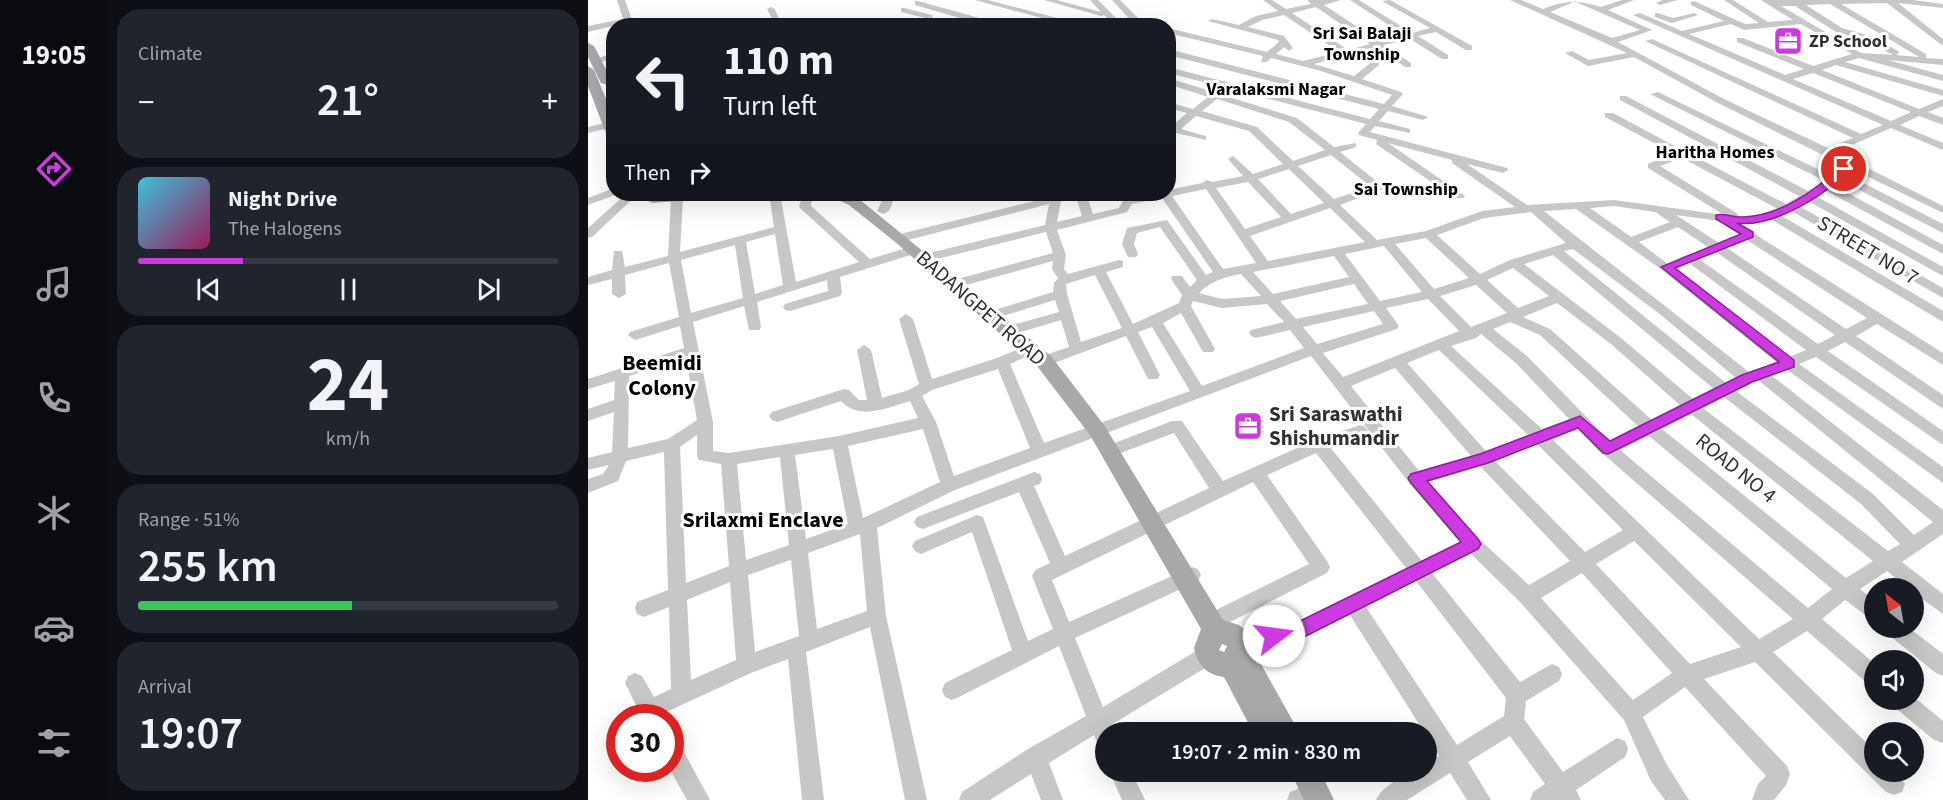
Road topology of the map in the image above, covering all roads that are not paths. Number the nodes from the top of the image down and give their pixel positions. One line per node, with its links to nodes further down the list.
1 (621, 0): 37 (street)
2 (978, 0): 27 (street)
3 (1007, 0): 27 (street)
4 (1048, 0): 42 (street)
5 (1094, 0): 43 (street)
6 (1116, 0): 44 (street)
7 (1267, 0): 34 (street)
8 (1337, 0): 20 (street)
9 (1354, 0): 62 (street)
10 (1514, 0): 35 (street)
11 (1572, 0): 21 (street)
12 (1579, 0): 26 (street)
13 (1674, 0): 24 (street)
14 (1728, 0): 51 (street)
15 (1834, 0): 16 (street); 19 (street); 81 (street)
16 (1868, 0): 17 (street)
17 (1889, 0): 28 (street); 69 (street)
18 (1386, 1): 56 (street)
19 (1794, 1): 22 (street); 78 (street)
20 (1314, 2): 34 (street); 68 (street)
21 (1557, 2): 35 (street)
22 (1768, 2): 49 (street)
23 (918, 3): 40 (street)
24 (1660, 3)
25 (1694, 3): 48 (street)
26 (1590, 4): 29 (street); 35 (street)
27 (998, 5): 40 (street); 41 (street)
28 (1938, 5): 33 (street)
29 (1605, 8): 30 (street); 46 (street); 59 (street)
30 (1632, 8): 36 (street); 46 (street); 54 (street)
31 (771, 9): 38 (street)
32 (904, 10): 39 (street)
33 (1943, 11)
34 (1286, 12): 53 (street); 72 (street)
35 (1547, 14): 50 (street)
36 (1694, 15)
37 (627, 18)
38 (776, 18)
39 (933, 18)
40 (969, 18)
41 (1053, 18)
42 (1094, 18)
43 (1112, 18)
44 (1135, 18)
45 (1585, 18): 50 (street)
46 (1624, 19): 57 (street)
47 (1212, 21): 53 (street)
48 (1732, 21): 51 (street); 61 (street)
49 (1800, 22): 51 (street); 77 (street)
50 (1569, 24): 64 (street)
51 (1767, 25)
52 (606, 26): 55 (street)
53 (1240, 28): 66 (street)
54 (1666, 28): 57 (street); 61 (street)
55 (588, 29)
56 (1437, 29): 62 (street); 71 (street)
57 (1648, 30): 59 (street)
58 (1176, 32): 76 (street)
59 (1635, 33): 64 (street)
60 (1721, 33): 67 (street)
61 (1681, 34): 67 (street)
62 (1411, 36): 68 (street); 79 (street)
63 (1740, 40): 88 (street)
64 (1611, 41): 75 (street)
65 (1649, 41): 97 (street)
66 (1284, 42): 76 (street); 84 (street)
67 (1699, 42): 91 (street)
68 (1379, 44): 72 (street); 87 (street)
69 (1943, 44)
70 (588, 46): 86 (main road)
71 (1469, 48)
72 (1347, 52): 84 (street)
73 (1569, 53): 75 (street)
74 (1176, 54): 89 (street)
75 (1637, 54): 102 (street)
76 (1270, 55): 84 (street); 89 (street)
77 (1859, 55): 78 (street); 82 (street); 92 (street)
78 (1901, 56): 81 (street)
79 (1445, 57)
80 (606, 59): 86 (street)
81 (1928, 60): 83 (street)
82 (1835, 62): 88 (street); 98 (street)
83 (1943, 62)
84 (1307, 63): 93 (street)
85 (1376, 63): 93 (street)
86 (592, 65): 95 (main road); 106 (main road)
87 (1408, 65)
88 (1812, 68): 91 (street); 108 (street)
89 (1248, 71): 96 (street); 105 (street)
90 (1176, 72): 96 (street)
91 (1785, 78): 97 (street); 116 (street)
92 (1943, 78)
93 (1356, 79): 105 (street)
94 (1176, 83): 100 (street)
95 (606, 86)
96 (1232, 86): 100 (street); 112 (street)
97 (1755, 89): 102 (street); 123 (street)
98 (1943, 93)
99 (1655, 94): 120 (street)
100 (1215, 95): 107 (street); 127 (street)
101 (1623, 98): 124 (street)
102 (1721, 100): 111 (street)
103 (1943, 102): 108 (street)
104 (1176, 108): 107 (street)
105 (1384, 108): 110 (street); 112 (street)
106 (606, 109)
107 (1193, 113): 115 (street); 133 (street)
108 (1921, 113): 113 (street); 116 (street)
109 (1609, 115): 129 (street)
110 (1423, 117)
111 (1765, 121): 120 (street); 128 (street)
112 (1373, 122): 119 (street); 121 (street)
113 (1943, 122)
114 (606, 123): 117 (street)
115 (1176, 125)
116 (1893, 125): 123 (street); 126 (street)
117 (588, 130)
118 (1176, 130): 122 (street)
119 (1406, 131)
120 (1737, 133): 124 (street); 136 (street)
121 (1372, 136): 130 (street); 140 (street)
122 (1202, 138)
123 (1862, 138): 128 (street)
124 (1710, 143): 129 (street); 141 (street)
125 (1352, 145): 127 (street)
126 (1943, 147)
127 (1331, 152): 133 (street); 154 (street)
128 (1828, 152): 132 (street)
129 (1683, 154): 157 (street); 165 (street)
130 (1448, 156): 134 (street); 158 (street)
131 (1233, 159): 135 (street)
132 (1845, 162): 136 (street); 159 (street)
133 (1289, 166): 135 (street); 154 (street)
134 (1503, 170)
135 (1250, 178): 137 (street); 164 (street)
136 (1833, 180): 141 (street); 169 (street); 180 (street)
137 (1207, 183): 138 (street); 171 (street)
138 (1176, 191)
139 (606, 194): 153 (street)
140 (1459, 196)
141 (1810, 196): 157 (street); 189 (street)
142 (624, 201): 170 (street)
143 (679, 201): 187 (street)
144 (776, 201): 168 (street)
145 (806, 201): 190 (street)
146 (851, 201): 174 (main road, BADANGPET ROAD)
147 (888, 201): 174 (main road, BADANGPET ROAD)
148 (1038, 201): 174 (street)
149 (1054, 201): 167 (street)
150 (1081, 201): 163 (street)
151 (1128, 201): 160 (street)
152 (1171, 201): 201 (street)
153 (588, 202)
154 (1333, 205): 164 (street); 177 (street)
155 (1579, 206): 156 (street); 158 (street); 176 (street)
156 (1654, 207): 162 (street); 166 (street)
157 (1790, 208): 161 (street); 196 (street)
158 (1529, 209): 172 (street); 178 (street)
159 (1943, 210)
160 (1135, 216): 163 (street); 184 (street); 209 (street)
161 (1773, 216): 165 (street); 202 (street, STREET NO 7)
162 (1719, 217): 165 (street); 173 (street)
163 (1088, 218): 167 (street)
164 (1289, 219): 171 (street)
165 (1742, 221)
166 (1679, 224): 176 (street); 179 (street)
167 (1050, 228): 185 (street); 186 (street)
168 (781, 229): 175 (street); 210 (street)
169 (1943, 229)
170 (588, 234)
171 (1244, 234): 193 (street)
172 (1429, 234): 177 (street); 207 (street, ROAD NO 4)
173 (1749, 235): 179 (street); 223 (street)
174 (908, 240): 185 (main road, BADANGPET ROAD); 190 (street); 243 (main road, BADANGPET ROAD)
175 (740, 241): 187 (street); 217 (street)
176 (1629, 242): 194 (street)
177 (1380, 243): 182 (street); 213 (street)
178 (1575, 244): 181 (street); 250 (street)
179 (1717, 247): 188 (street); 235 (street)
180 (1942, 249): 189 (street)
181 (1556, 250): 191 (street); 254 (street)
182 (1337, 252): 193 (street); 205 (street)
183 (618, 254): 198 (street)
184 (1132, 254)
185 (937, 255): 208 (main road, BADANGPET ROAD)
186 (1060, 255): 203 (street); 208 (street)
187 (674, 256): 198 (street); 226 (street)
188 (1690, 258): 194 (street); 242 (street)
189 (1918, 258): 196 (street); 199 (street)
190 (867, 263): 200 (street)
191 (1514, 263): 207 (street); 215 (street)
192 (1119, 264): 197 (street)
193 (1264, 265): 195 (street)
194 (1666, 267): 247 (street)
195 (1243, 268): 201 (street); 216 (street)
196 (1897, 268): 202 (street); 214 (street)
197 (1099, 270): 203 (street); 231 (street)
198 (619, 272): 206 (street); 211 (street)
199 (1943, 272)
200 (833, 274): 210 (street); 210 (street)
201 (1220, 274): 209 (street)
202 (1875, 276): 224 (street, STREET NO 7)
203 (1065, 279): 212 (street)
204 (1177, 279): 218 (street)
205 (1357, 279): 216 (street); 219 (street)
206 (588, 280)
207 (1477, 280): 213 (street); 222 (street, ROAD NO 4)
208 (966, 281): 220 (main road, BADANGPET ROAD)
209 (1204, 281): 218 (street)
210 (787, 288): 217 (street)
211 (619, 294)
212 (1060, 294): 220 (street); 221 (street)
213 (1431, 294): 219 (street); 232 (street)
214 (1943, 294)
215 (1559, 297): 222 (street); 259 (street)
216 (1268, 298): 218 (street); 228 (street)
217 (748, 300): 226 (street); 229 (street)
218 (1186, 300): 227 (street); 238 (street)
219 (1378, 306): 228 (street); 240 (street)
220 (1003, 312): 230 (main road, BADANGPET ROAD)
221 (1066, 314): 230 (street); 237 (street)
222 (1515, 316): 232 (street); 265 (street, ROAD NO 4)
223 (1878, 317): 235 (street); 244 (street)
224 (1943, 317)
225 (906, 319): 253 (street)
226 (687, 320): 234 (street); 241 (street)
227 (1155, 321): 231 (street); 255 (street)
228 (1292, 323): 233 (street); 240 (street)
229 (754, 327)
230 (1022, 327): 243 (main road, BADANGPET ROAD)
231 (1131, 328): 237 (street); 249 (street)
232 (1478, 332): 236 (street); 262 (street)
233 (1257, 333)
234 (635, 335)
235 (1846, 335): 242 (street); 256 (street)
236 (1443, 346): 246 (street); 268 (street)
237 (1076, 348): 243 (street)
238 (1208, 349)
239 (864, 350): 258 (street)
240 (1312, 350): 252 (street); 255 (street)
241 (692, 351): 248 (street); 263 (street)
242 (1817, 351): 247 (street); 269 (street)
243 (1043, 356): 245 (street); 266 (main road, BADANGPET ROAD)
244 (1943, 360)
245 (1002, 362): 253 (street); 275 (street)
246 (1399, 363): 252 (street); 279 (street)
247 (1789, 364): 250 (street); 282 (street)
248 (622, 374): 251 (street); 257 (street)
249 (1153, 375)
250 (1754, 376): 254 (street); 288 (street)
251 (588, 384)
252 (1339, 385): 283 (street)
253 (921, 390): 258 (street); 264 (street)
254 (1725, 390): 259 (street); 294 (street)
255 (1199, 393): 266 (street)
256 (1943, 403)
257 (620, 404): 260 (street); 277 (street)
258 (876, 405): 261 (street)
259 (1692, 406): 265 (street); 297 (street)
260 (588, 415)
261 (777, 416)
262 (1580, 421): 268 (street); 274 (street)
263 (705, 422): 271 (street); 278 (street)
264 (928, 422): 270 (street); 284 (street)
265 (1649, 427): 274 (street); 303 (street, ROAD NO 4)
266 (1101, 429): 273 (main road, BADANGPET ROAD); 275 (street); 287 (main road, BADANGPET ROAD)
267 (1359, 431): 272 (street)
268 (1538, 435): 279 (street); 292 (street)
269 (1943, 439)
270 (839, 442): 276 (street); 291 (street)
271 (672, 444): 277 (street); 304 (street)
272 (1319, 445): 281 (street); 301 (street)
273 (1118, 448): 286 (street); 287 (main road, BADANGPET ROAD)
274 (1608, 448): 311 (street)
275 (1040, 451): 284 (street)
276 (787, 452): 278 (street); 296 (street)
277 (619, 458): 280 (street); 285 (street)
278 (729, 459): 300 (street)
279 (1483, 459): 283 (street); 298 (street)
280 (588, 464)
281 (1256, 473): 286 (street); 314 (street)
282 (1943, 476)
283 (1416, 478): 293 (street)
284 (949, 485): 291 (street)
285 (588, 486)
286 (1220, 490): 287 (street)
287 (1156, 520): 299 (street); 302 (main road, BADANGPET ROAD)
288 (1943, 520)
289 (923, 522): 299 (street)
290 (1943, 525): 294 (street)
291 (862, 526): 296 (street); 310 (street)
292 (1636, 531): 298 (street); 316 (street)
293 (1473, 544): 301 (street); 305 (street)
294 (1912, 544): 297 (street)
295 (921, 546): 317 (street)
296 (799, 550): 300 (street); 315 (street)
297 (1890, 561): 303 (street); 308 (street)
298 (1583, 562): 305 (street); 322 (street)
299 (1060, 565): 312 (street)
300 (740, 570): 304 (street); 318 (street)
301 (1421, 571): 307 (street); 326 (street)
302 (1189, 576): 312 (street); 314 (main road, BADANGPET ROAD)
303 (1845, 589): 306 (street, ROAD NO 4); 311 (street)
304 (677, 594): 309 (street); 325 (street)
305 (1527, 596): 330 (street)
306 (1864, 604)
307 (1353, 605): 314 (street); 341 (street)
308 (1943, 605)
309 (644, 608)
310 (878, 616): 315 (street); 348 (street)
311 (1807, 620): 316 (street); 320 (street)
312 (1065, 633): 317 (street); 331 (street)
313 (1907, 638): 319 (street)
314 (1223, 640): 332 (street); 333 (main road, BADANGPET ROAD); 334 (main road, BADANGPET ROAD)
315 (803, 642): 318 (street); 347 (street)
316 (1756, 651): 322 (street); 339 (street)
317 (1023, 654): 324 (street)
318 (746, 665): 325 (street)
319 (1943, 666)
320 (1864, 668)
321 (1552, 674): 326 (street)
322 (1686, 675): 330 (street); 355 (street)
323 (635, 683): 327 (street)
324 (952, 690)
325 (681, 694): 328 (street)
326 (1517, 695): 335 (street)
327 (646, 704)
328 (665, 704)
329 (1913, 710): 336 (street)
330 (1631, 713): 354 (street)
331 (1098, 722)
332 (1115, 722)
333 (1263, 722)
334 (1278, 722)
335 (1513, 722): 341 (street); 344 (street)
336 (1941, 734)
337 (1095, 735): 340 (street)
338 (1617, 749): 344 (street)
339 (1864, 755)
340 (1036, 757): 349 (street); 350 (street)
341 (1453, 760): 351 (street); 352 (street)
342 (684, 774): 346 (street)
343 (1125, 782): 345 (street)
344 (1565, 793): 353 (street)
345 (1132, 799)
346 (699, 800)
347 (813, 800)
348 (916, 800)
349 (970, 800)
350 (1052, 800)
351 (1386, 800)
352 (1480, 800)
353 (1541, 800)
354 (1678, 800)
355 (1763, 800)

